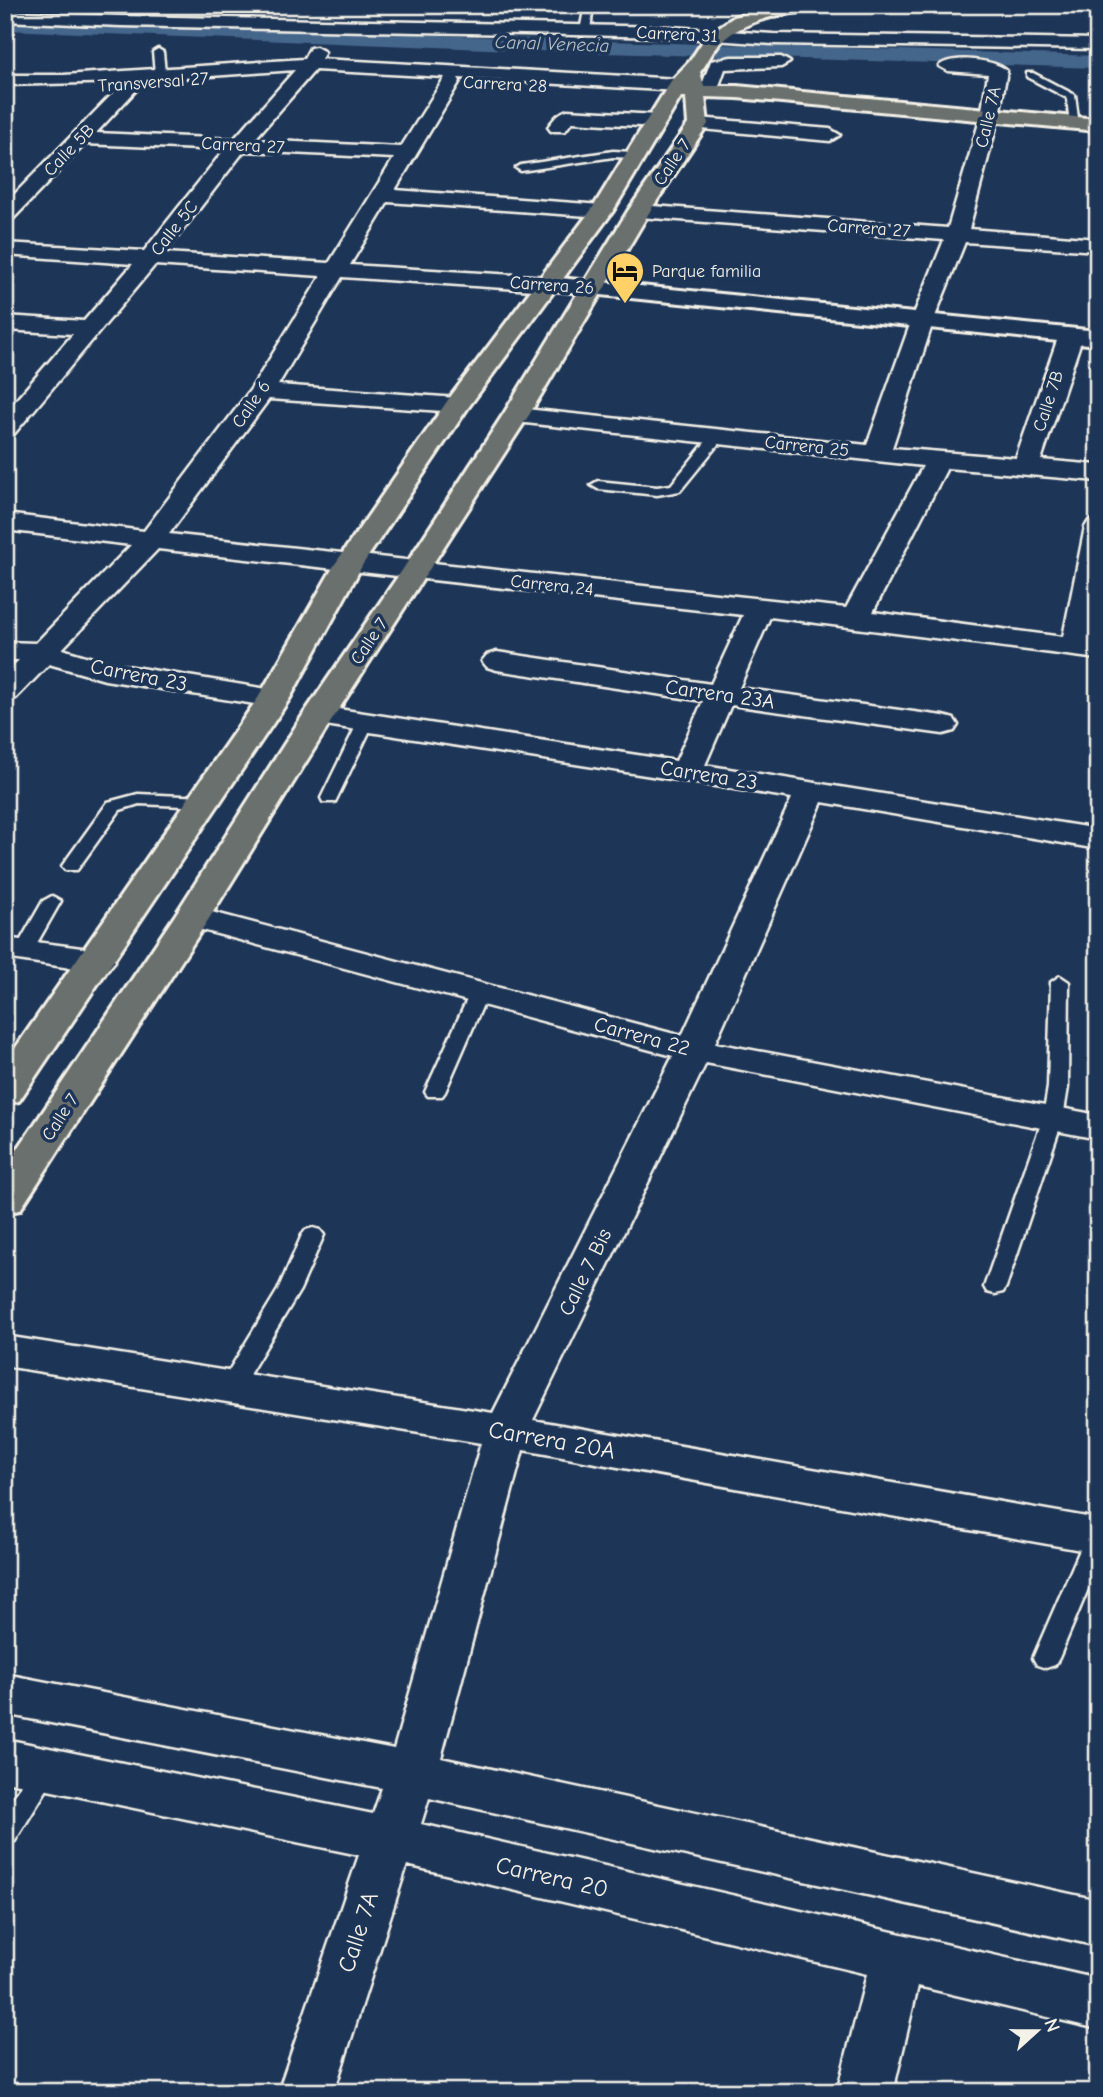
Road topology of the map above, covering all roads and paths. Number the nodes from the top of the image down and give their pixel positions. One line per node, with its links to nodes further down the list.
1 (508, 5): 8 (street)
2 (589, 5): 9 (lane)
3 (908, 5): 4 (main road, Calle 7)
4 (820, 6): 10 (main road, Calle 7); 11 (street)
5 (164, 13): 6 (street, Carrera 31); 7 (street, Carrera 31)
6 (5, 16)
7 (335, 28): 8 (street, Carrera 31); 16 (street, Calle 5C)
8 (501, 29): 9 (street, Carrera 31)
9 (585, 31): 10 (street, Carrera 31)
10 (716, 37): 11 (street, Carrera 31); 19 (main road, Calle 7)
11 (805, 39): 12 (street, Carrera 31)
12 (1098, 44)
13 (159, 52): 17 (lane)
14 (805, 62): 19 (street)
15 (928, 65): 26 (street, Calle 7A)
16 (306, 69): 17 (street, Transversal 27); 19 (street, Carrera 28); 21 (street, Carrera 28); 22 (street, Transversal 27); 34 (street, Calle 5C)
17 (160, 73): 20 (street, Transversal 27)
18 (1030, 75): 29 (lane)
19 (694, 78): 23 (street, Carrera 28); 26 (main road, Carrera 28); 27 (main road, Calle 7); 28 (main road, Calle 7)
20 (5, 80)
21 (451, 81): 23 (street, Carrera 28); 35 (street, Calle 6)
22 (132, 84): 24 (street, Transversal 27); 33 (street, Calle 5B)
23 (596, 88): 25 (street)
24 (5, 93)
25 (584, 106)
26 (990, 116): 29 (main road, Carrera 28); 42 (street, Calle 7A)
27 (656, 121): 31 (street); 36 (main road, Calle 7)
28 (698, 124): 32 (street); 40 (main road, Calle 7)
29 (1075, 124): 30 (main road, Carrera 28)
30 (1098, 125)
31 (558, 127)
32 (830, 135)
33 (81, 138): 34 (street, Carrera 27); 41 (street, Calle 5B)
34 (239, 145): 35 (street, Carrera 27); 45 (street, Calle 5C)
35 (406, 153): 38 (street, Calle 6)
36 (633, 155): 37 (lane); 39 (main road, Calle 7)
37 (521, 168)
38 (381, 195): 39 (street); 46 (street, Calle 6)
39 (602, 211): 47 (main road, Calle 7)
40 (639, 211): 42 (street, Carrera 27); 48 (main road, Calle 7)
41 (5, 216)
42 (957, 234): 43 (street, Carrera 27); 49 (street, Calle 7A)
43 (1098, 245)
44 (5, 249): 45 (street, Carrera 26)
45 (150, 258): 46 (street, Carrera 26); 51 (street, Calle 5C)
46 (336, 270): 47 (street, Carrera 26); 54 (street, Calle 6)
47 (549, 284): 48 (street, Carrera 26); 55 (main road, Calle 7)
48 (594, 288): 49 (street, Carrera 26); 57 (main road, Calle 7)
49 (923, 319): 52 (street, Carrera 26); 60 (street, Calle 7A)
50 (5, 323): 51 (street)
51 (89, 328): 56 (street, Calle 5C)
52 (1070, 335): 53 (street, Carrera 26); 62 (street, Calle 7B)
53 (1098, 338)
54 (262, 391): 55 (street); 67 (street, Calle 6)
55 (457, 405): 68 (main road, Calle 7)
56 (14, 407): 58 (street, Calle 5C)
57 (516, 415): 59 (street, Carrera 25); 69 (main road, Calle 7)
58 (5, 429)
59 (718, 437): 60 (street, Carrera 25); 64 (lane)
60 (877, 454): 61 (street, Carrera 25)
61 (939, 459): 62 (street, Carrera 25); 71 (street)
62 (1026, 467): 63 (street, Carrera 25)
63 (1098, 473)
64 (598, 485)
65 (5, 522): 67 (street, Carrera 24)
66 (1098, 527): 72 (street)
67 (151, 540): 68 (street, Carrera 24); 74 (street, Calle 6)
68 (349, 564): 69 (street, Carrera 24); 78 (main road, Calle 7)
69 (417, 569): 70 (street, Carrera 24); 79 (main road, Calle 7)
70 (760, 608): 71 (street, Carrera 24); 77 (street)
71 (855, 618): 72 (street, Carrera 24)
72 (1086, 649)
73 (5, 651): 74 (street, Carrera 23)
74 (41, 652): 76 (street, Calle 6); 78 (street, Carrera 23)
75 (497, 661): 77 (street, Carrera 23A)
76 (5, 692)
77 (721, 695): 81 (street, Carrera 23A); 82 (street)
78 (274, 698): 85 (main road, Calle 7)
79 (319, 715): 80 (street, Carrera 23); 89 (main road, Calle 7)
80 (366, 722): 82 (street, Carrera 23); 84 (lane)
81 (943, 725)
82 (687, 771): 83 (street, Carrera 23)
83 (811, 791): 86 (street, Carrera 23); 94 (street, Calle 7 Bis)
84 (328, 798)
85 (204, 802): 87 (lane); 91 (main road, Calle 7)
86 (1098, 839)
87 (71, 866)
88 (51, 901): 90 (lane)
89 (192, 917): 93 (street, Carrera 22); 99 (main road, Calle 7)
90 (15, 949): 91 (street)
91 (97, 961): 95 (main road, Calle 7)
92 (1060, 982): 97 (lane)
93 (480, 993): 94 (street, Carrera 22); 96 (lane)
94 (694, 1050): 97 (street, Carrera 22); 104 (street, Calle 7 Bis)
95 (5, 1092)
96 (435, 1092)
97 (1053, 1118): 98 (street, Carrera 22); 101 (lane)
98 (1098, 1127)
99 (5, 1200)
100 (313, 1235): 103 (lane)
101 (995, 1287)
102 (5, 1351): 103 (street, Carrera 20A)
103 (230, 1387): 104 (street, Carrera 20A)
104 (506, 1431): 105 (street, Carrera 20A); 109 (street, Calle 7 Bis)
105 (1098, 1536): 106 (lane)
106 (1046, 1658)
107 (5, 1694): 109 (street)
108 (26, 1764): 110 (lane); 111 (street, Carrera 20)
109 (412, 1773): 111 (street, Calle 7A); 112 (street)
110 (5, 1833)
111 (389, 1839): 113 (street, Carrera 20); 115 (street, Calle 7A)
112 (1098, 1923)
113 (898, 1958): 114 (street, Carrera 20); 116 (street)
114 (1098, 2004)
115 (306, 2092)
116 (866, 2092)

